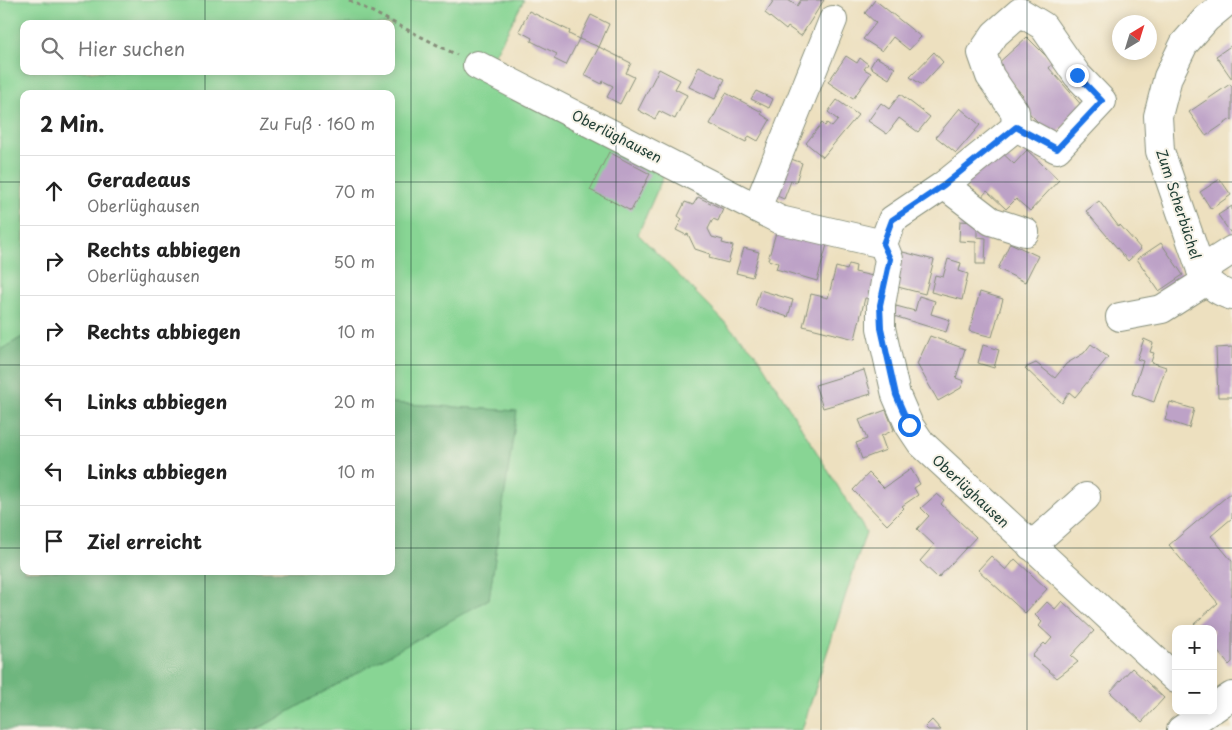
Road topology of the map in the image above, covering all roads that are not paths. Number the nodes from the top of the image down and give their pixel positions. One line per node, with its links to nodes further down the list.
1 (1229, 0): 10 (street, Zum Scherbüchel)
2 (833, 20): 6 (street)
3 (478, 66): 6 (street, Oberlüghausen)
4 (1016, 127): 4 (street); 5 (street)
5 (944, 185): 7 (street); 8 (street)
6 (757, 208): 8 (street, Oberlüghausen)
7 (1025, 232)
8 (883, 244): 14 (street, Oberlüghausen)
9 (1232, 250): 10 (street)
10 (1204, 276): 11 (street); 12 (street)
11 (1232, 296)
12 (1120, 317)
13 (1086, 497): 14 (street)
14 (1031, 546): 15 (street, Oberlüghausen)
15 (1172, 675)
16 (1232, 696): 17 (street)
17 (1217, 706)
18 (1203, 715): 19 (street)
19 (1181, 730)

